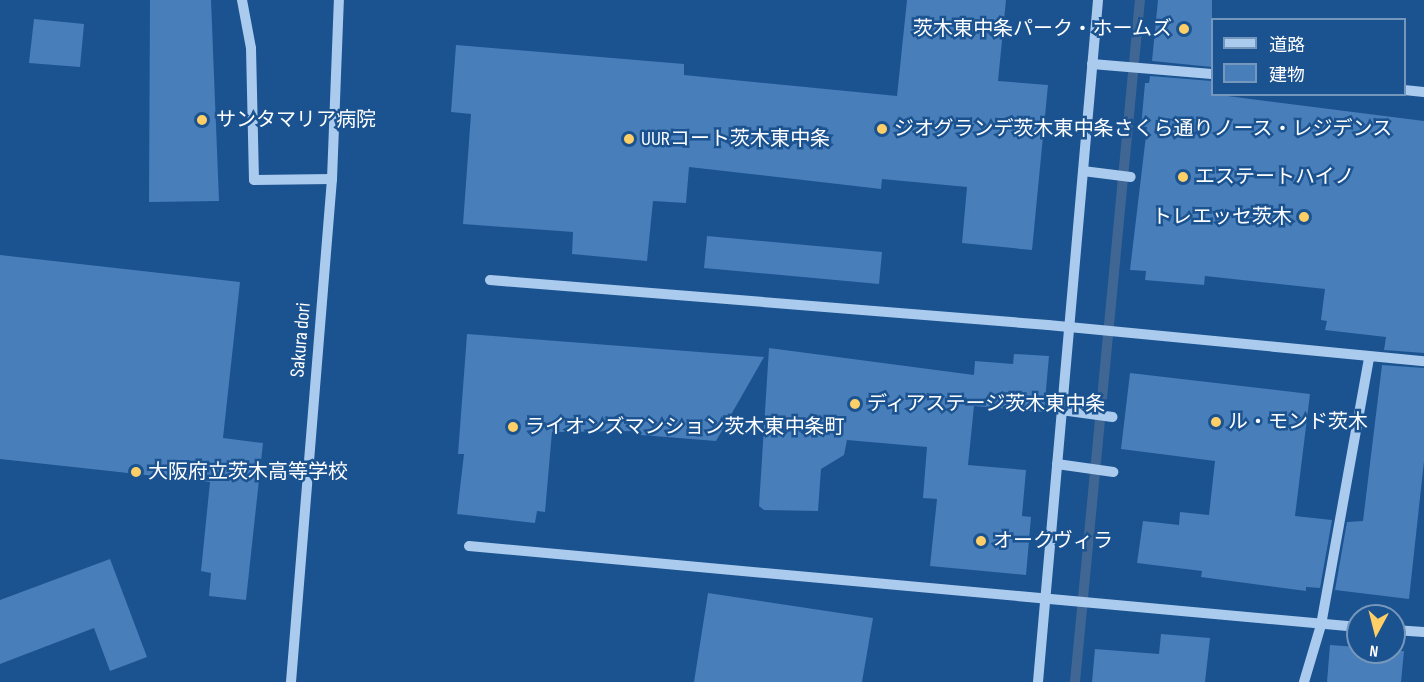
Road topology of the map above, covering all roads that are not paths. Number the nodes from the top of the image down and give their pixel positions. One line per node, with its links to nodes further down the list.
1 (242, 0): 10 (street)
2 (339, 0): 10 (street, Sakura dori)
3 (1098, 0): 4 (street)
4 (1092, 64): 5 (street); 8 (street)
5 (1211, 74)
6 (1406, 90): 7 (street)
7 (1424, 92)
8 (1083, 171): 9 (street); 12 (street)
9 (1131, 177)
10 (332, 179): 25 (street, Sakura dori)
11 (490, 280): 12 (street)
12 (1069, 327): 13 (street); 15 (street)
13 (1369, 357): 14 (street); 21 (street)
14 (1424, 361)
15 (1061, 410): 16 (street); 17 (street)
16 (1113, 417)
17 (1057, 464): 18 (street); 20 (street)
18 (1113, 472)
19 (469, 546): 20 (street)
20 (1045, 598): 21 (street); 26 (street)
21 (1322, 625): 22 (street); 27 (street)
22 (1346, 626)
23 (1406, 631): 24 (street)
24 (1424, 632)
25 (291, 682)
26 (1038, 682)
27 (1304, 682)

